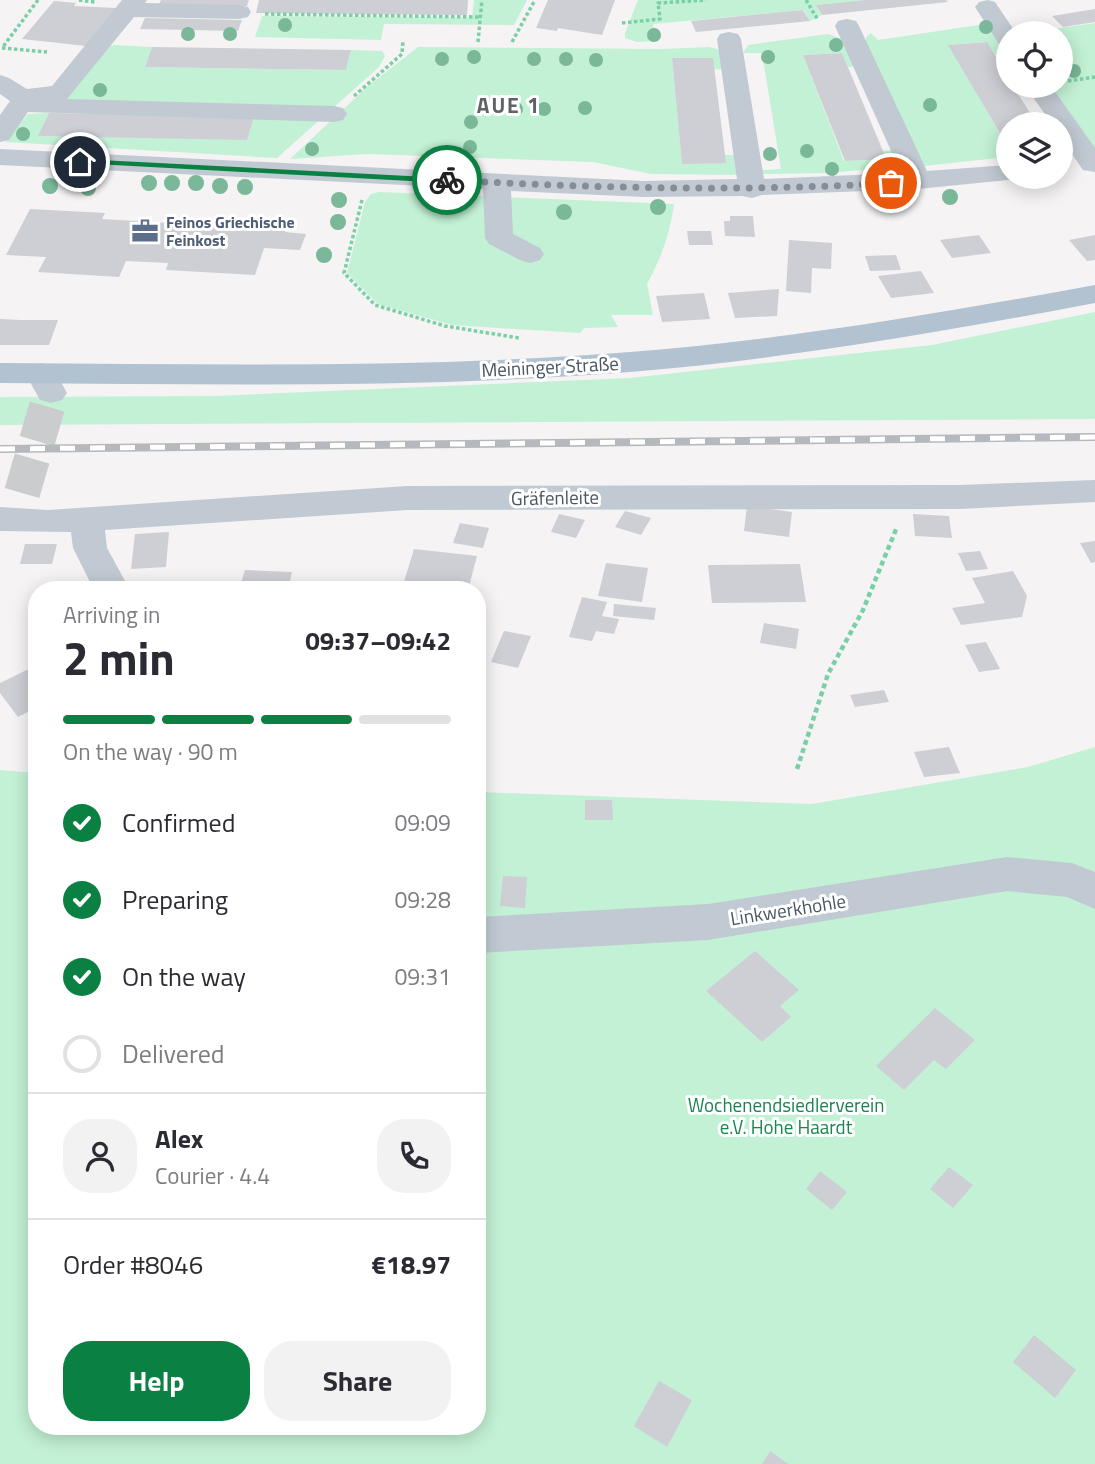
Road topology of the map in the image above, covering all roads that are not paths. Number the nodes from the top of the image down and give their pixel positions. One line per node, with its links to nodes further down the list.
1 (131, 5): 3 (street); 8 (street)
2 (987, 7): 4 (street)
3 (251, 13)
4 (996, 21)
5 (835, 27): 16 (street)
6 (729, 39): 19 (street)
7 (0, 83): 8 (street)
8 (25, 97): 10 (street); 11 (street)
9 (1047, 98): 13 (street)
10 (334, 114)
11 (0, 134)
12 (8, 158): 17 (street); 18 (street)
13 (1094, 164): 14 (street)
14 (1073, 166)
15 (996, 174): 16 (street)
16 (918, 181): 19 (street)
17 (0, 183)
18 (497, 183): 19 (street); 20 (street)
19 (752, 190)
20 (530, 254)
21 (1095, 294): 22 (main road, Meininger Straße)
22 (0, 373)
23 (1095, 491): 25 (street, Gräfenleite)
24 (12, 511): 25 (street, Gräfenleite)
25 (86, 519): 26 (street)
26 (107, 581)
27 (1095, 891): 28 (street, Linkwerkhohle)
28 (486, 934)

